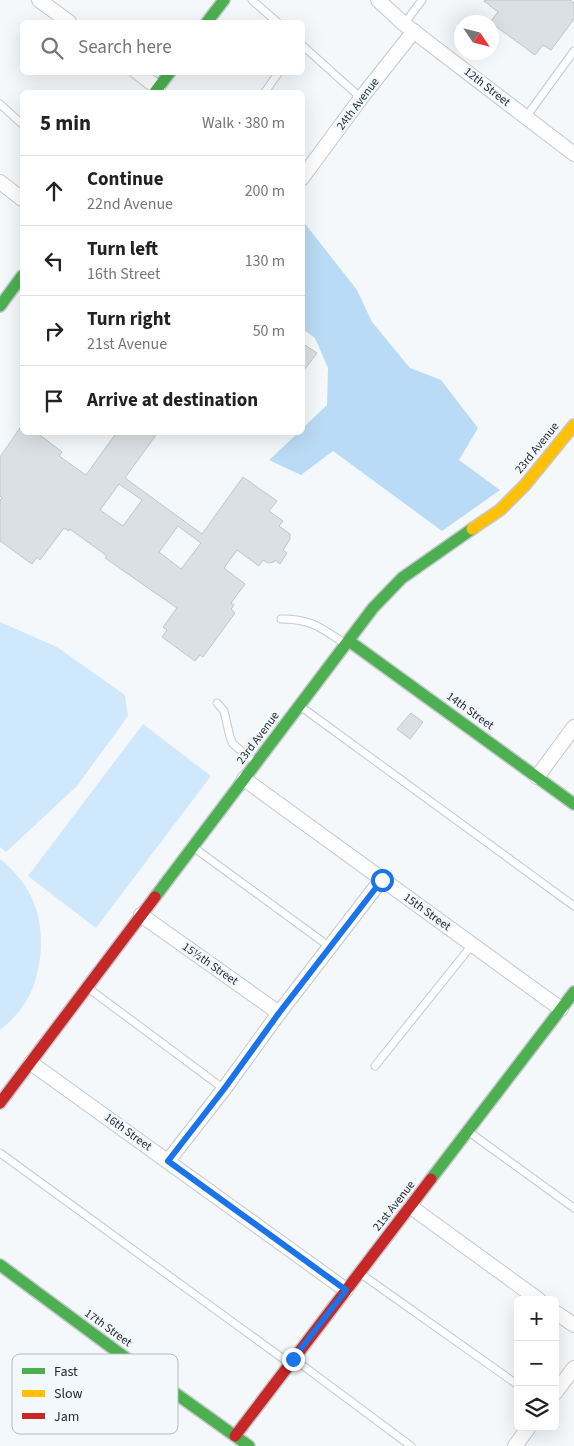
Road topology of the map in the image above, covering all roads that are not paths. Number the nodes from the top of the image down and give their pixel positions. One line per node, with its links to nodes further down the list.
1 (39, 0): 6 (street)
2 (252, 0): 8 (lane)
3 (378, 0): 9 (street, 12th Street)
4 (422, 0): 9 (lane)
5 (222, 1): 7 (street)
6 (67, 20)
7 (208, 20)
8 (276, 20)
9 (409, 28): 17 (street, 24th Avenue); 19 (street, 12th Street)
10 (305, 48): 17 (lane)
11 (574, 51): 19 (lane)
12 (140, 75): 15 (street)
13 (168, 75): 15 (street)
14 (276, 75): 16 (lane)
15 (157, 90)
16 (265, 90)
17 (361, 98): 22 (street, 24th Avenue)
18 (0, 104): 20 (lane)
19 (526, 117): 21 (street, 12th Street)
20 (20, 122)
21 (574, 154)
22 (305, 172)
23 (0, 182): 24 (street)
24 (20, 197)
25 (20, 279): 26 (street)
26 (0, 306)
27 (574, 425): 29 (street, 23rd Avenue)
28 (281, 619): 29 (lane)
29 (348, 643): 31 (street, 23rd Avenue); 34 (street, 14th Street)
30 (217, 702): 33 (lane)
31 (300, 706): 33 (street, 23rd Avenue); 39 (lane)
32 (574, 727): 34 (street)
33 (256, 763): 35 (street, 23rd Avenue)
34 (537, 777): 36 (street, 14th Street)
35 (244, 779): 37 (street, 23rd Avenue); 38 (street, 15th Street)
36 (574, 804)
37 (193, 847): 40 (street, 23rd Avenue); 42 (lane)
38 (382, 880): 41 (street, 15th Street); 42 (street)
39 (574, 906)
40 (141, 915): 43 (street, 23rd Avenue); 46 (street, 15½th Street)
41 (472, 945): 45 (street, 15th Street); 48 (lane)
42 (330, 947): 46 (street)
43 (87, 987): 47 (street, 23rd Avenue); 49 (lane)
44 (574, 992): 45 (street, 21st Avenue)
45 (561, 1009): 51 (street, 21st Avenue)
46 (279, 1013): 49 (street)
47 (31, 1063): 50 (street, 23rd Avenue); 53 (street, 16th Street)
48 (375, 1066)
49 (224, 1089): 53 (street)
50 (0, 1103)
51 (468, 1131): 54 (street, 21st Avenue); 55 (lane)
52 (0, 1153): 63 (lane)
53 (168, 1161): 58 (street, 16th Street)
54 (411, 1206): 57 (street, 21st Avenue); 59 (street)
55 (574, 1208)
56 (0, 1265): 62 (street, 17th Street)
57 (359, 1273): 58 (street, 21st Avenue); 65 (lane)
58 (346, 1290): 63 (street, 21st Avenue)
59 (534, 1296)
60 (559, 1315): 61 (street)
61 (574, 1325)
62 (121, 1354)
63 (292, 1361): 69 (street, 21st Avenue); 71 (lane)
64 (574, 1368): 66 (street)
65 (514, 1381)
66 (559, 1388)
67 (178, 1395): 69 (street, 17th Street)
68 (526, 1431): 72 (street)
69 (235, 1436): 70 (street, 17th Street)
70 (249, 1446)
71 (411, 1446)
72 (515, 1446)

